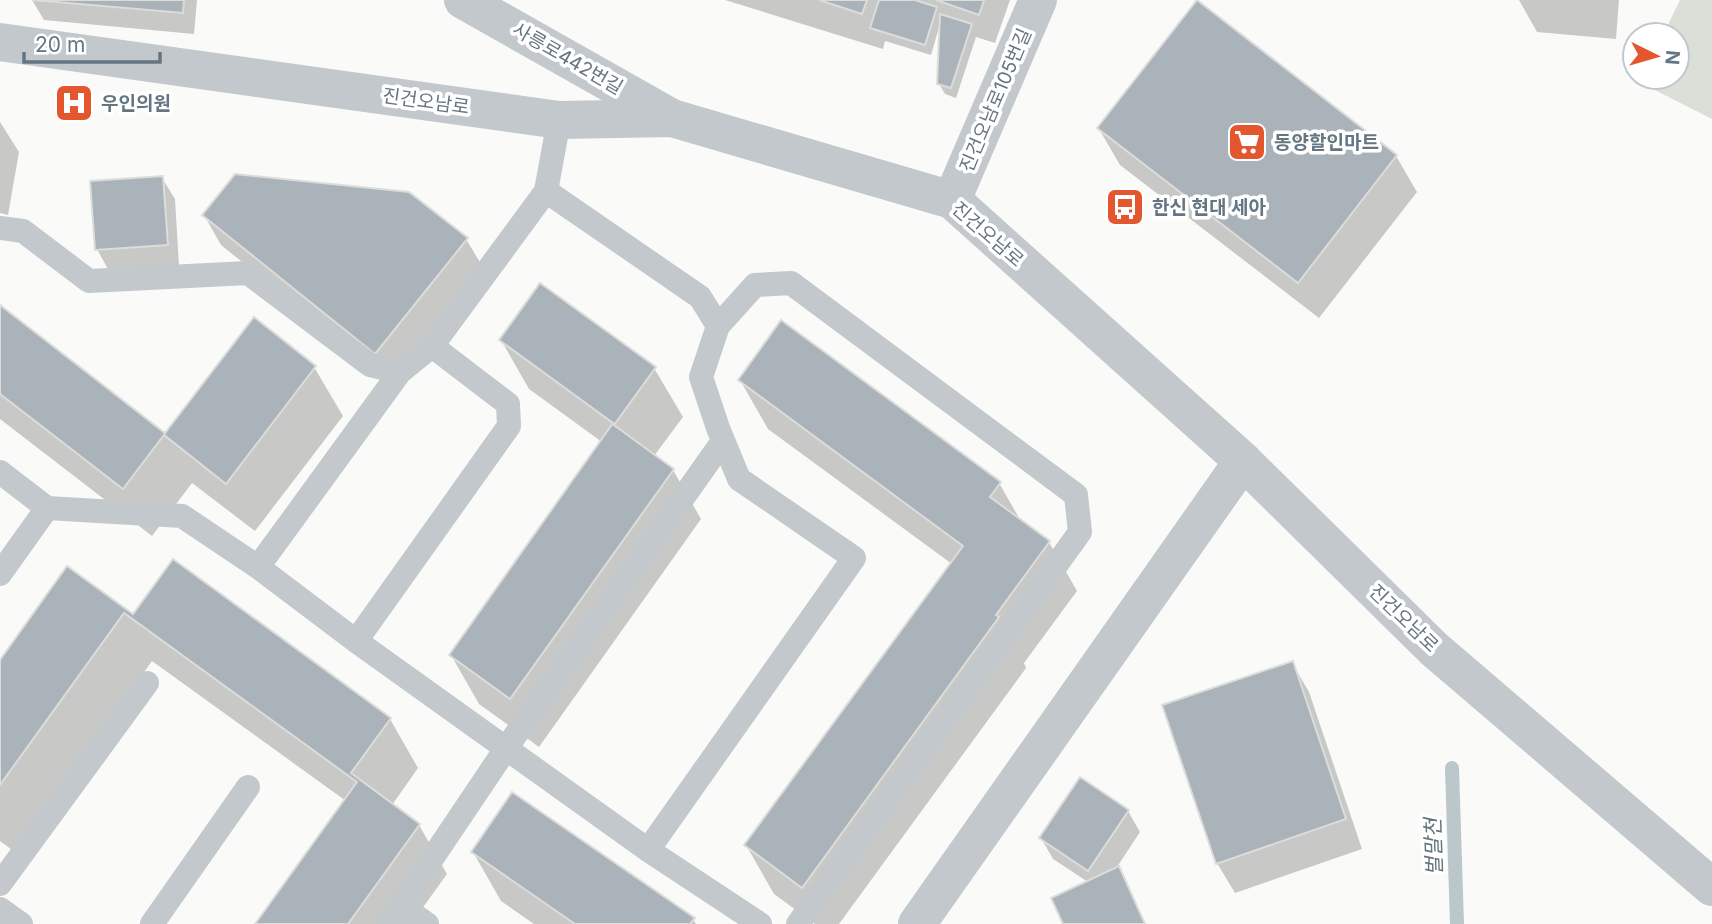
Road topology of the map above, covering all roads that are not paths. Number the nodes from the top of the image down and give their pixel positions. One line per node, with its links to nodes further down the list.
1 (1038, 0): 7 (street, 진건오남로105번길)
2 (477, 3): 4 (street, 사릉로442번길)
3 (0, 42): 5 (street, 진건오남로)
4 (672, 118): 5 (street, 진건오남로); 7 (street, 진건오남로)
5 (559, 120): 6 (lane)
6 (546, 191): 9 (lane); 10 (lane)
7 (953, 200): 13 (street, 진건오남로)
8 (0, 228): 11 (lane)
9 (718, 326): 12 (lane); 31 (lane)
10 (432, 346): 11 (lane); 18 (lane)
11 (400, 372): 16 (lane)
12 (723, 441): 20 (lane); 22 (lane)
13 (1243, 461): 24 (street, 진건오남로); 32 (street)
14 (0, 472): 15 (lane)
15 (47, 508): 16 (lane); 17 (lane)
16 (258, 567): 18 (lane)
17 (0, 573)
18 (356, 641): 20 (lane)
19 (146, 683): 23 (lane)
20 (508, 747): 22 (lane); 26 (lane)
21 (248, 787): 28 (lane)
22 (648, 850): 30 (lane)
23 (0, 884)
24 (1712, 887)
25 (0, 909): 27 (lane)
26 (394, 915): 29 (lane)
27 (21, 924)
28 (152, 924)
29 (427, 924)
30 (760, 924)
31 (798, 924)
32 (917, 924)

